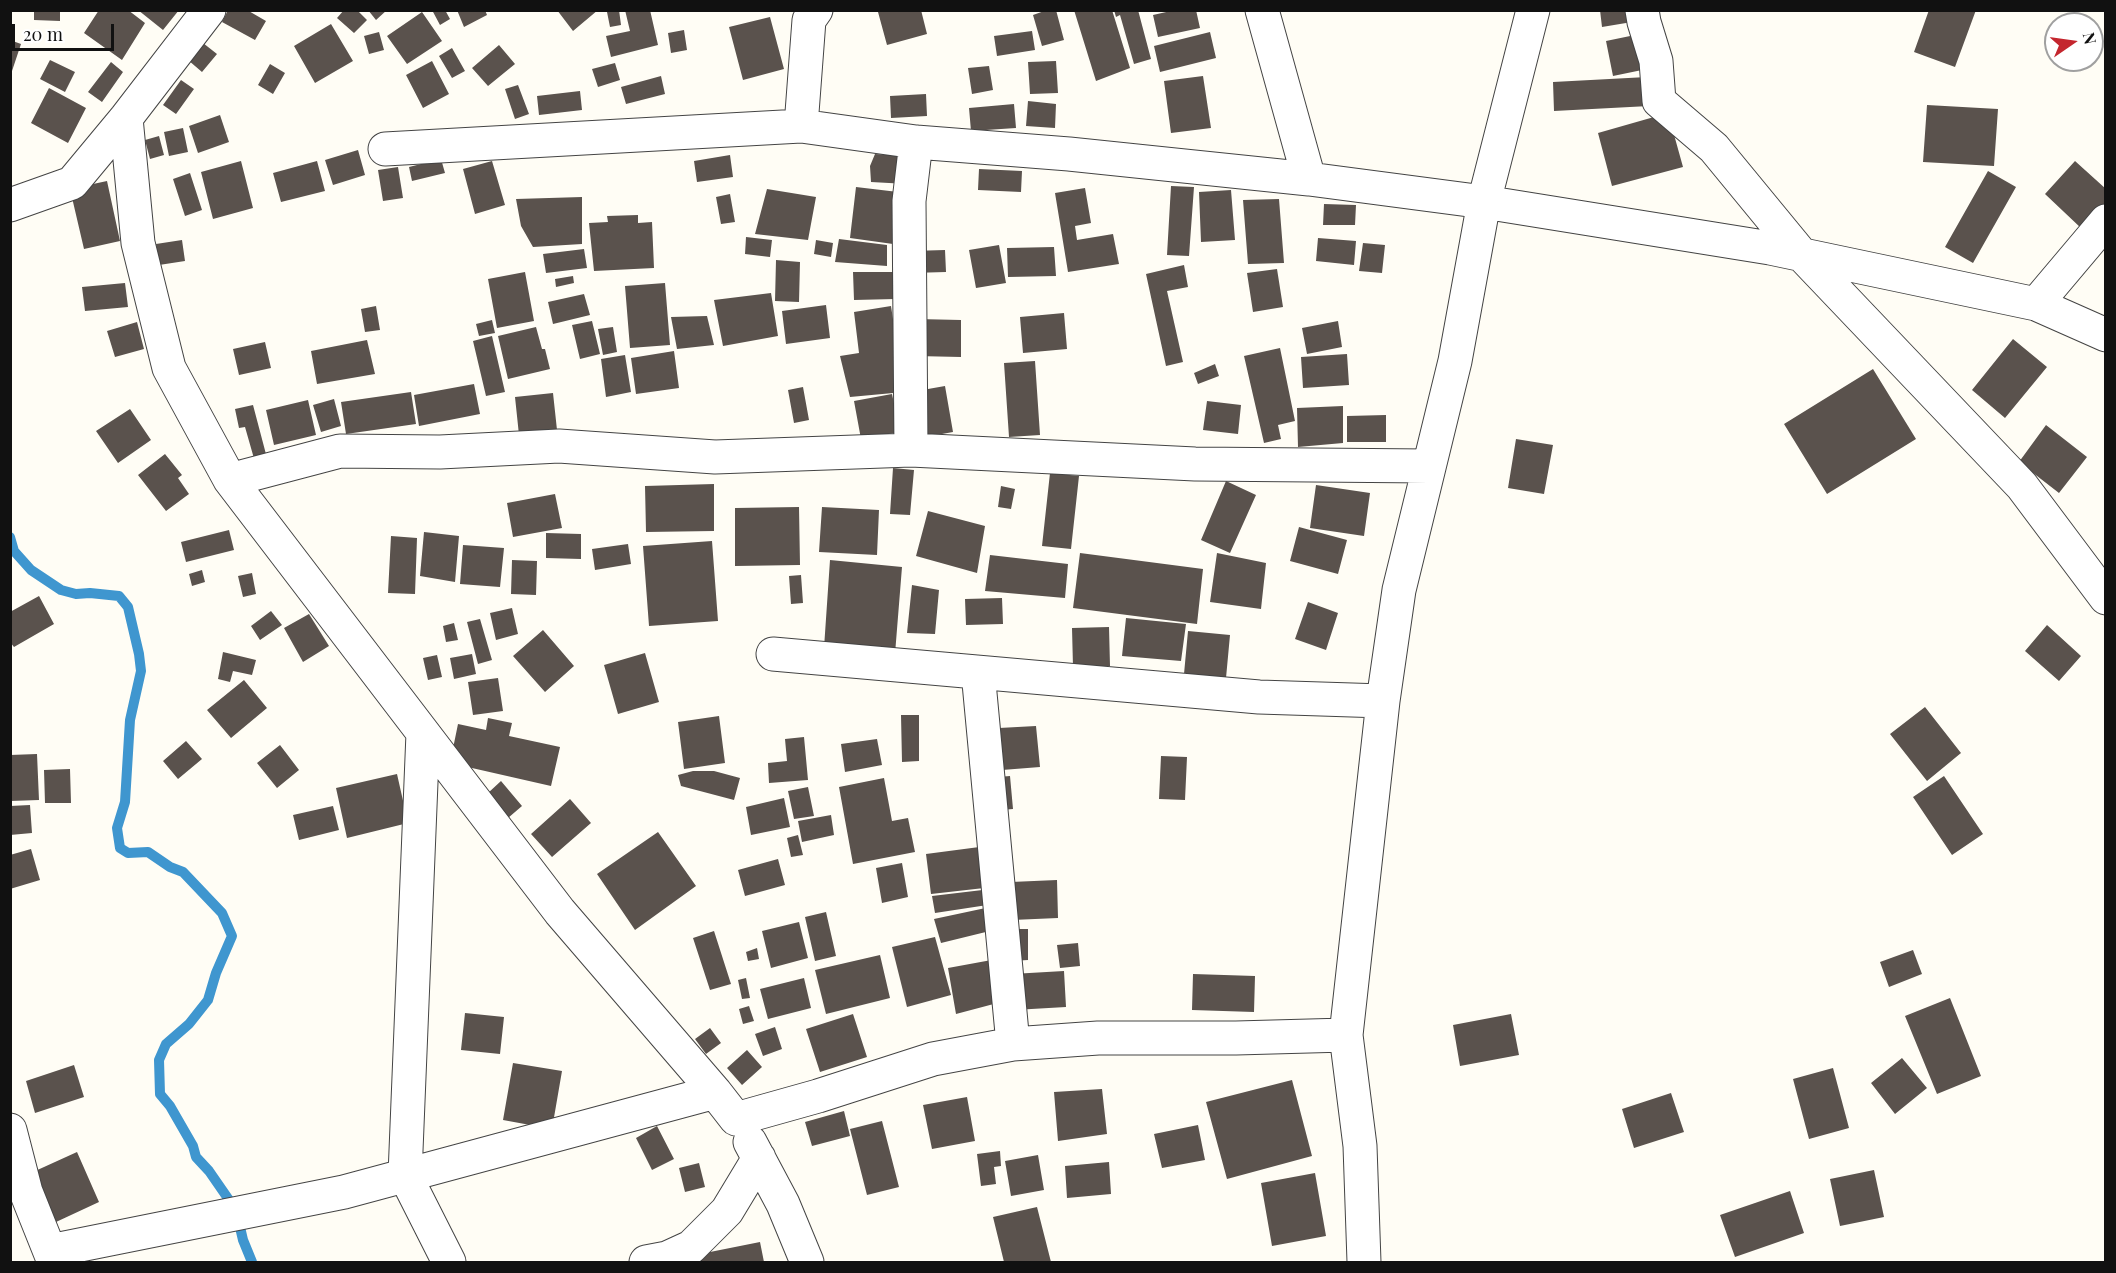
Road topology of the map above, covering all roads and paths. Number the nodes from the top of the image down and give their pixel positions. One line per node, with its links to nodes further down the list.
1 (209, 10): 6 (street)
2 (816, 10): 7 (street)
3 (1262, 10): 10 (street)
4 (1533, 10): 11 (street)
5 (1642, 10): 14 (street)
6 (126, 118): 12 (street); 19 (street)
7 (801, 126): 8 (street); 9 (street)
8 (916, 142): 10 (street); 17 (street)
9 (385, 148)
10 (1309, 179): 11 (street)
11 (1484, 202): 14 (street); 18 (street)
12 (10, 205)
13 (2106, 221): 15 (street)
14 (1802, 255): 15 (street); 20 (street)
15 (2036, 304): 16 (street)
16 (2106, 335)
17 (911, 450): 18 (street); 19 (street)
18 (1429, 466): 23 (street)
19 (230, 480): 24 (street)
20 (2106, 598)
21 (773, 654): 22 (street)
22 (978, 672): 23 (street); 26 (street)
23 (1383, 701): 25 (street)
24 (423, 734): 27 (street); 31 (street)
25 (1346, 1035): 26 (street); 36 (street)
26 (1013, 1044): 28 (street)
27 (715, 1092): 28 (street); 31 (street)
28 (736, 1119): 30 (street)
29 (10, 1130): 32 (street)
30 (759, 1158): 34 (street); 35 (street)
31 (405, 1175): 32 (street); 33 (street)
32 (52, 1257)
33 (449, 1263)
34 (646, 1263)
35 (807, 1263)
36 (1364, 1263)

